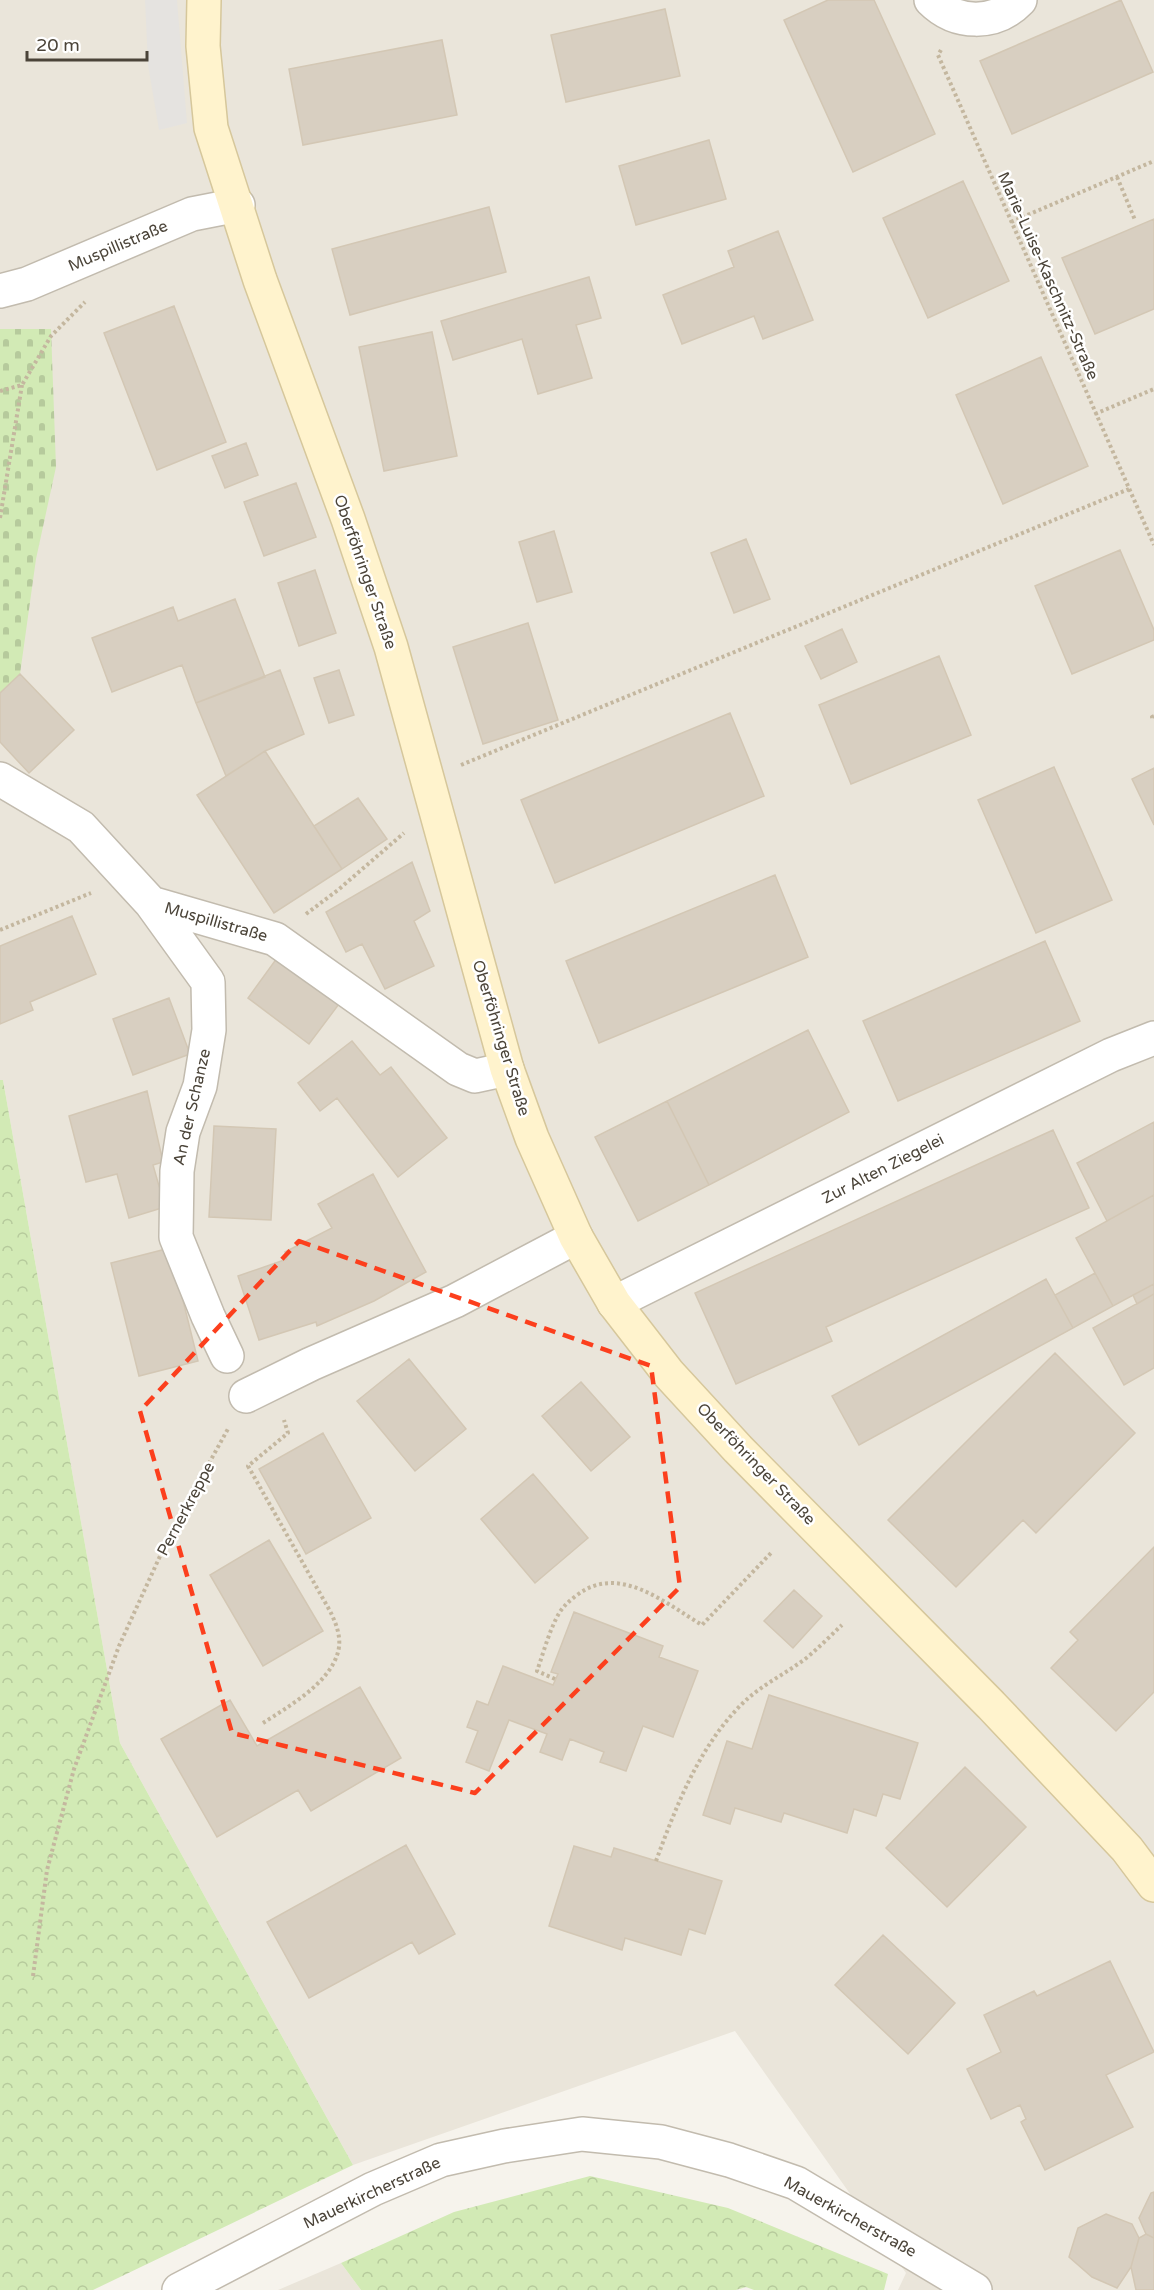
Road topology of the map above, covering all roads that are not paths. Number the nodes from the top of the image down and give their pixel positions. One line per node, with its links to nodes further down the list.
1 (204, 0): 4 (main road, Oberföhringer Straße)
2 (1020, 0): 3 (street)
3 (942, 8)
4 (238, 206): 5 (street, Muspillistraße); 9 (main road, Oberföhringer Straße)
5 (0, 291)
6 (0, 779): 7 (street, Muspillistraße)
7 (151, 903): 9 (street, Muspillistraße); 12 (street, An der Schanze)
8 (1154, 1038): 11 (street, Zur Alten Ziegelei)
9 (507, 1069): 10 (main road, Oberföhringer Straße)
10 (576, 1237): 11 (main road, Oberföhringer Straße); 13 (street)
11 (614, 1303): 14 (main road, Oberföhringer Straße)
12 (226, 1356)
13 (260, 1390)
14 (1154, 1885)
15 (178, 2290): 16 (street, Mauerkircherstraße)
16 (975, 2290)

